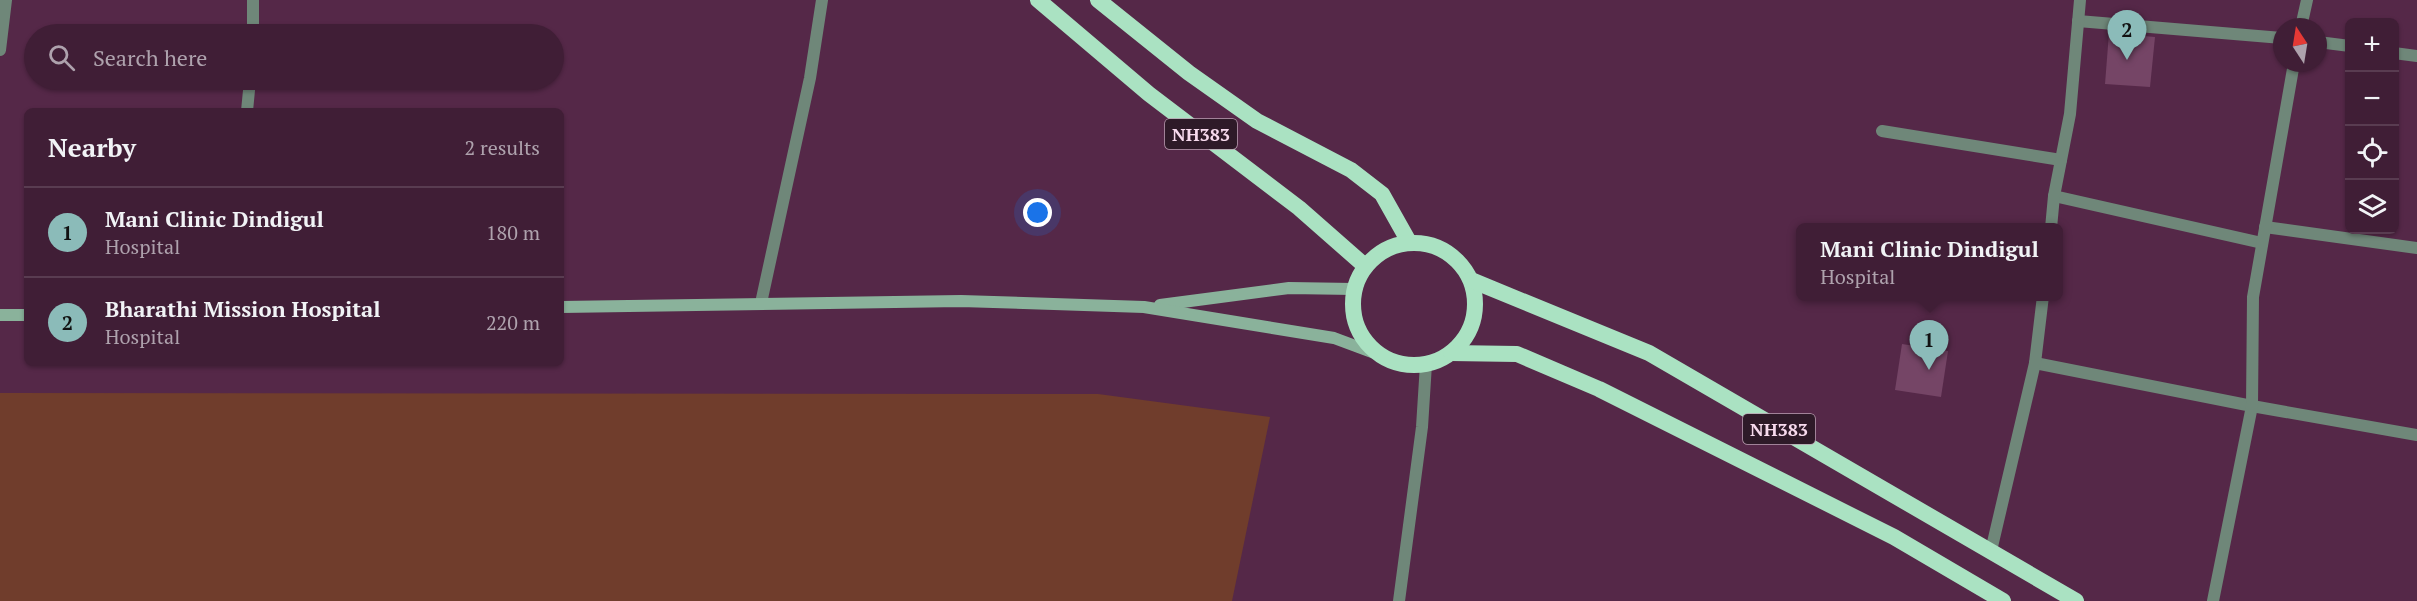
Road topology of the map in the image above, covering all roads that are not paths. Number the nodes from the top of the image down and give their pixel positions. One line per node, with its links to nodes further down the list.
1 (6, 0): 14 (street)
2 (253, 0): 10 (street)
3 (822, 0): 32 (street)
4 (1038, 0): 28 (highway, NH383)
5 (1098, 0): 25 (highway, NH383)
6 (2080, 0): 9 (street)
7 (2307, 0): 8 (street)
8 (2303, 18)
9 (2078, 21): 11 (street); 21 (street)
10 (253, 24)
11 (2273, 37)
12 (2327, 43): 13 (street)
13 (2345, 45)
14 (0, 50)
15 (2399, 54): 16 (street)
16 (2417, 56)
17 (2292, 72): 24 (street)
18 (250, 90): 19 (street)
19 (247, 108)
20 (1882, 131): 21 (street)
21 (2061, 160): 22 (street)
22 (2054, 196): 23 (street); 26 (street)
23 (2051, 223)
24 (2265, 227): 26 (street); 27 (street)
25 (1409, 242): 28 (highway, NH383); 29 (highway, NH383)
26 (2262, 243): 41 (street)
27 (2417, 248)
28 (1365, 266): 30 (highway, NH383)
29 (1471, 280): 37 (highway, NH383); 43 (highway, NH383)
30 (1354, 289): 34 (main road); 38 (highway, NH383)
31 (2043, 301): 39 (street)
32 (761, 303): 33 (main road); 34 (main road)
33 (564, 307)
34 (1144, 307): 38 (main road)
35 (0, 315): 36 (main road)
36 (24, 315)
37 (1451, 353): 40 (highway, NH383); 45 (highway, NH383)
38 (1385, 357): 40 (highway, NH383)
39 (2036, 363): 41 (street); 43 (street)
40 (1426, 364): 44 (street)
41 (2252, 406): 42 (street); 47 (street)
42 (2417, 435)
43 (1991, 551): 46 (highway, NH383)
44 (1399, 601)
45 (2003, 601)
46 (2076, 601)
47 (2213, 601)

